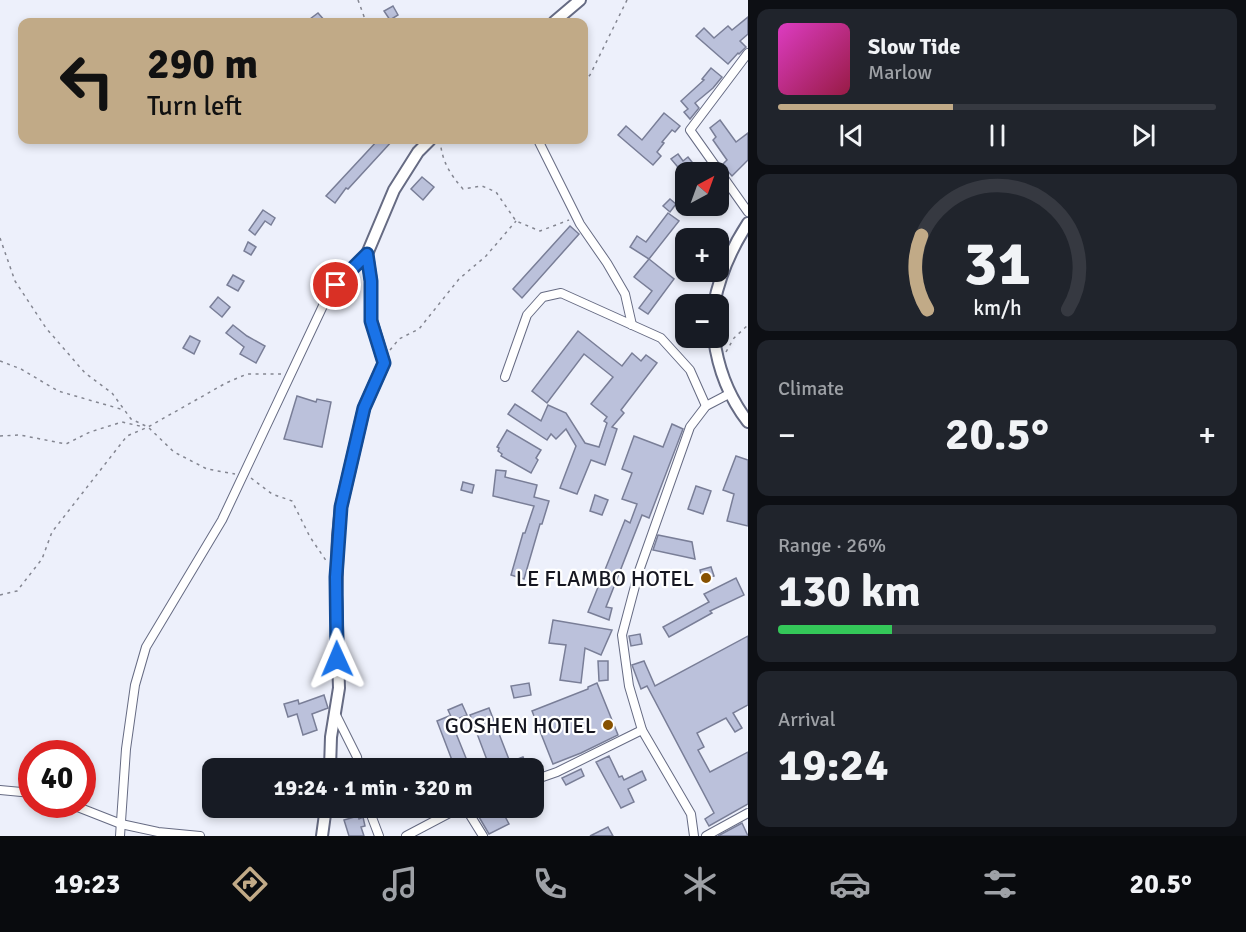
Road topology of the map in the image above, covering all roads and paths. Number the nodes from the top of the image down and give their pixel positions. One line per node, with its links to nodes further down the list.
1 (358, 0): 4 (path)
2 (580, 0): 5 (street)
3 (627, 0): 7 (path)
4 (365, 18)
5 (559, 18)
6 (748, 53): 11 (street)
7 (588, 77)
8 (426, 144): 16 (street)
9 (440, 144): 13 (path)
10 (540, 144): 12 (street)
11 (748, 212)
12 (576, 217): 13 (path); 18 (street)
13 (516, 222): 21 (path)
14 (748, 223): 17 (street)
15 (0, 238): 28 (path)
16 (367, 254): 21 (street); 24 (street)
17 (716, 294)
18 (632, 325): 25 (street); 27 (street)
19 (748, 325): 23 (path)
20 (716, 348): 23 (street)
21 (384, 357): 33 (street)
22 (0, 361): 28 (path)
23 (719, 366): 26 (street)
24 (291, 375): 30 (path); 32 (street)
25 (505, 377)
26 (729, 394): 27 (street); 29 (street)
27 (706, 406): 36 (street)
28 (125, 411): 30 (path)
29 (748, 422)
30 (148, 427): 31 (path); 32 (path); 34 (path)
31 (0, 436)
32 (243, 476): 33 (path); 48 (street)
33 (336, 577): 35 (street)
34 (0, 596)
35 (335, 713): 37 (street); 38 (street)
36 (642, 730): 39 (street); 55 (street)
37 (330, 758)
38 (357, 758)
39 (544, 777)
40 (0, 790): 41 (street)
41 (18, 792)
42 (748, 813): 56 (street)
43 (96, 814): 48 (street)
44 (324, 818): 52 (street)
45 (372, 818): 53 (street)
46 (443, 818): 49 (street)
47 (471, 818): 54 (street)
48 (121, 824): 50 (street); 51 (street)
49 (411, 835)
50 (120, 836)
51 (200, 836)
52 (322, 836)
53 (379, 836)
54 (483, 836)
55 (694, 836)
56 (706, 836)

